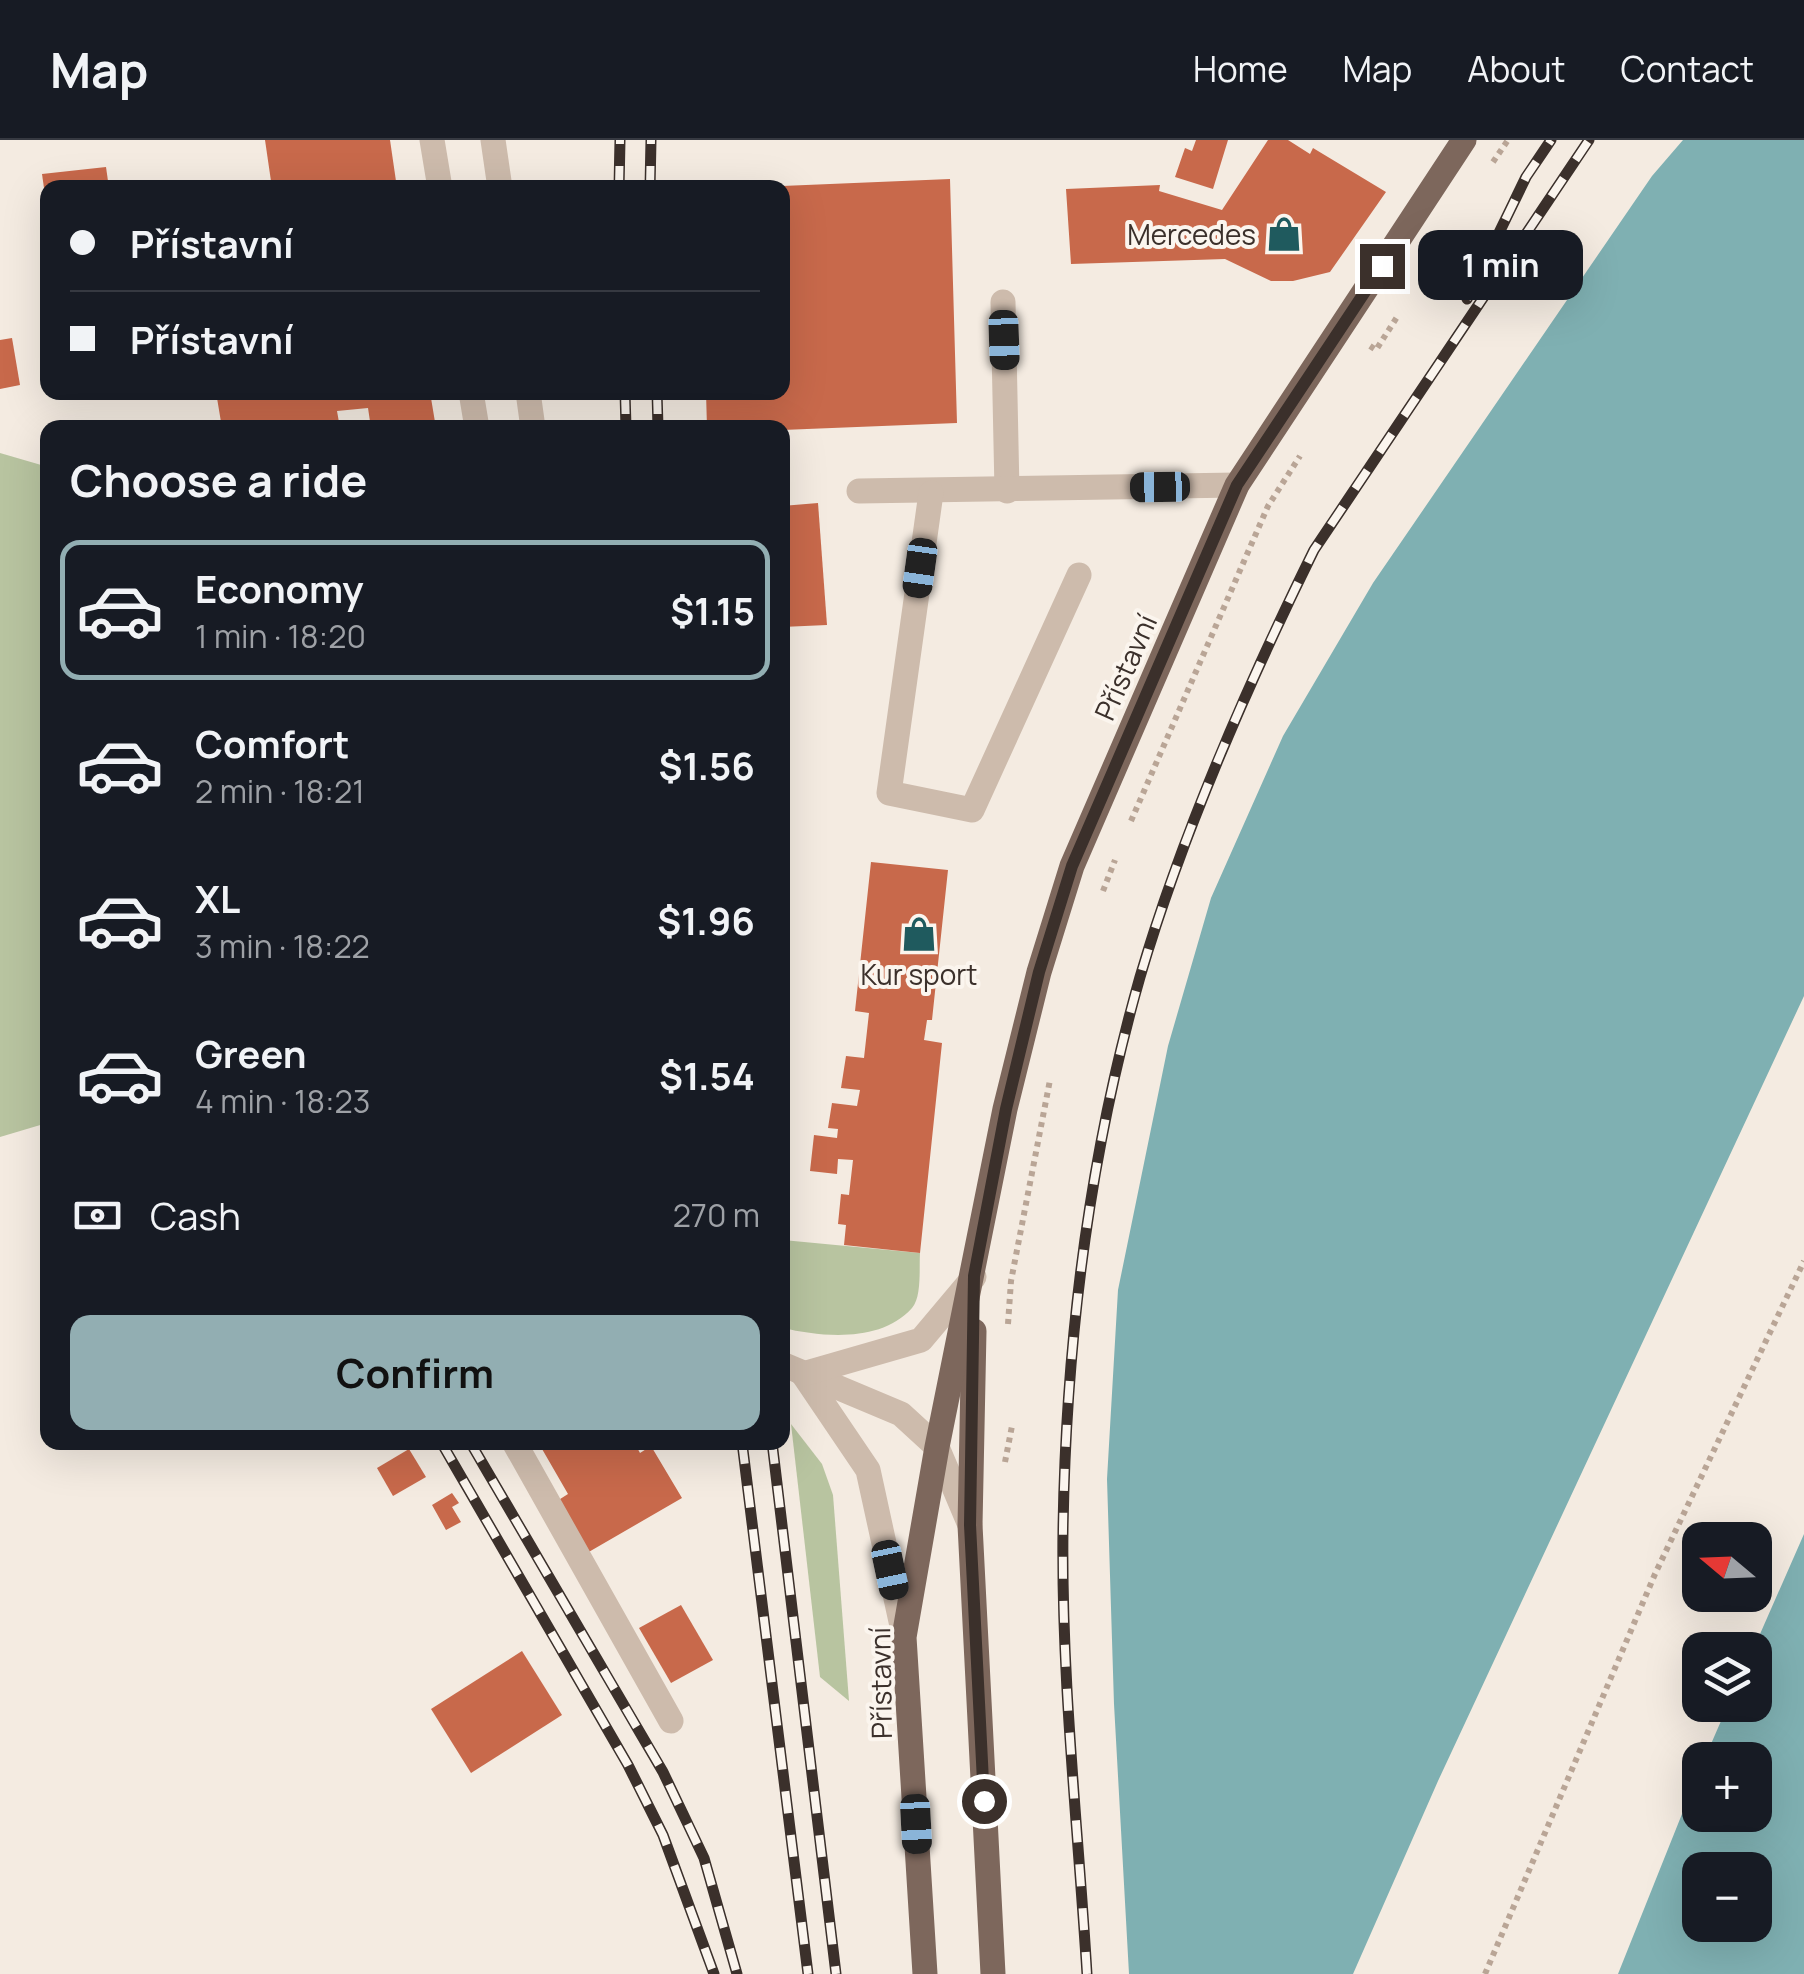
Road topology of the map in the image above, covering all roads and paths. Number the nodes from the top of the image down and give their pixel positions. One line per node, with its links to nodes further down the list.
1 (432, 140): 6 (street)
2 (493, 140): 7 (street)
3 (1464, 140): 14 (main road, Přístavní)
4 (1508, 140): 5 (path)
5 (1488, 170)
6 (439, 180)
7 (499, 180)
8 (1003, 302): 16 (street)
9 (1400, 302): 11 (path)
10 (1397, 317): 11 (path)
11 (1370, 346): 12 (path)
12 (1360, 362)
13 (1309, 442): 19 (path)
14 (1237, 485): 16 (street); 24 (main road, Přístavní)
15 (858, 491): 17 (street)
16 (1008, 491): 17 (street)
17 (931, 493): 18 (street)
18 (1079, 575)
19 (1128, 830)
20 (1120, 848): 21 (path)
21 (1098, 902)
22 (1052, 1069): 25 (path)
23 (1804, 1261): 36 (path)
24 (974, 1276): 26 (street); 28 (main road, Přístavní); 31 (main road, Přístavní)
25 (1007, 1335)
26 (793, 1369): 28 (street); 32 (street)
27 (999, 1443): 30 (path)
28 (937, 1447): 31 (street); 32 (main road, Přístavní)
29 (518, 1450): 33 (street)
30 (997, 1476)
31 (970, 1525): 35 (main road, Přístavní)
32 (904, 1638): 34 (main road, Přístavní)
33 (670, 1720)
34 (925, 1974)
35 (993, 1974)
36 (1485, 1974)

